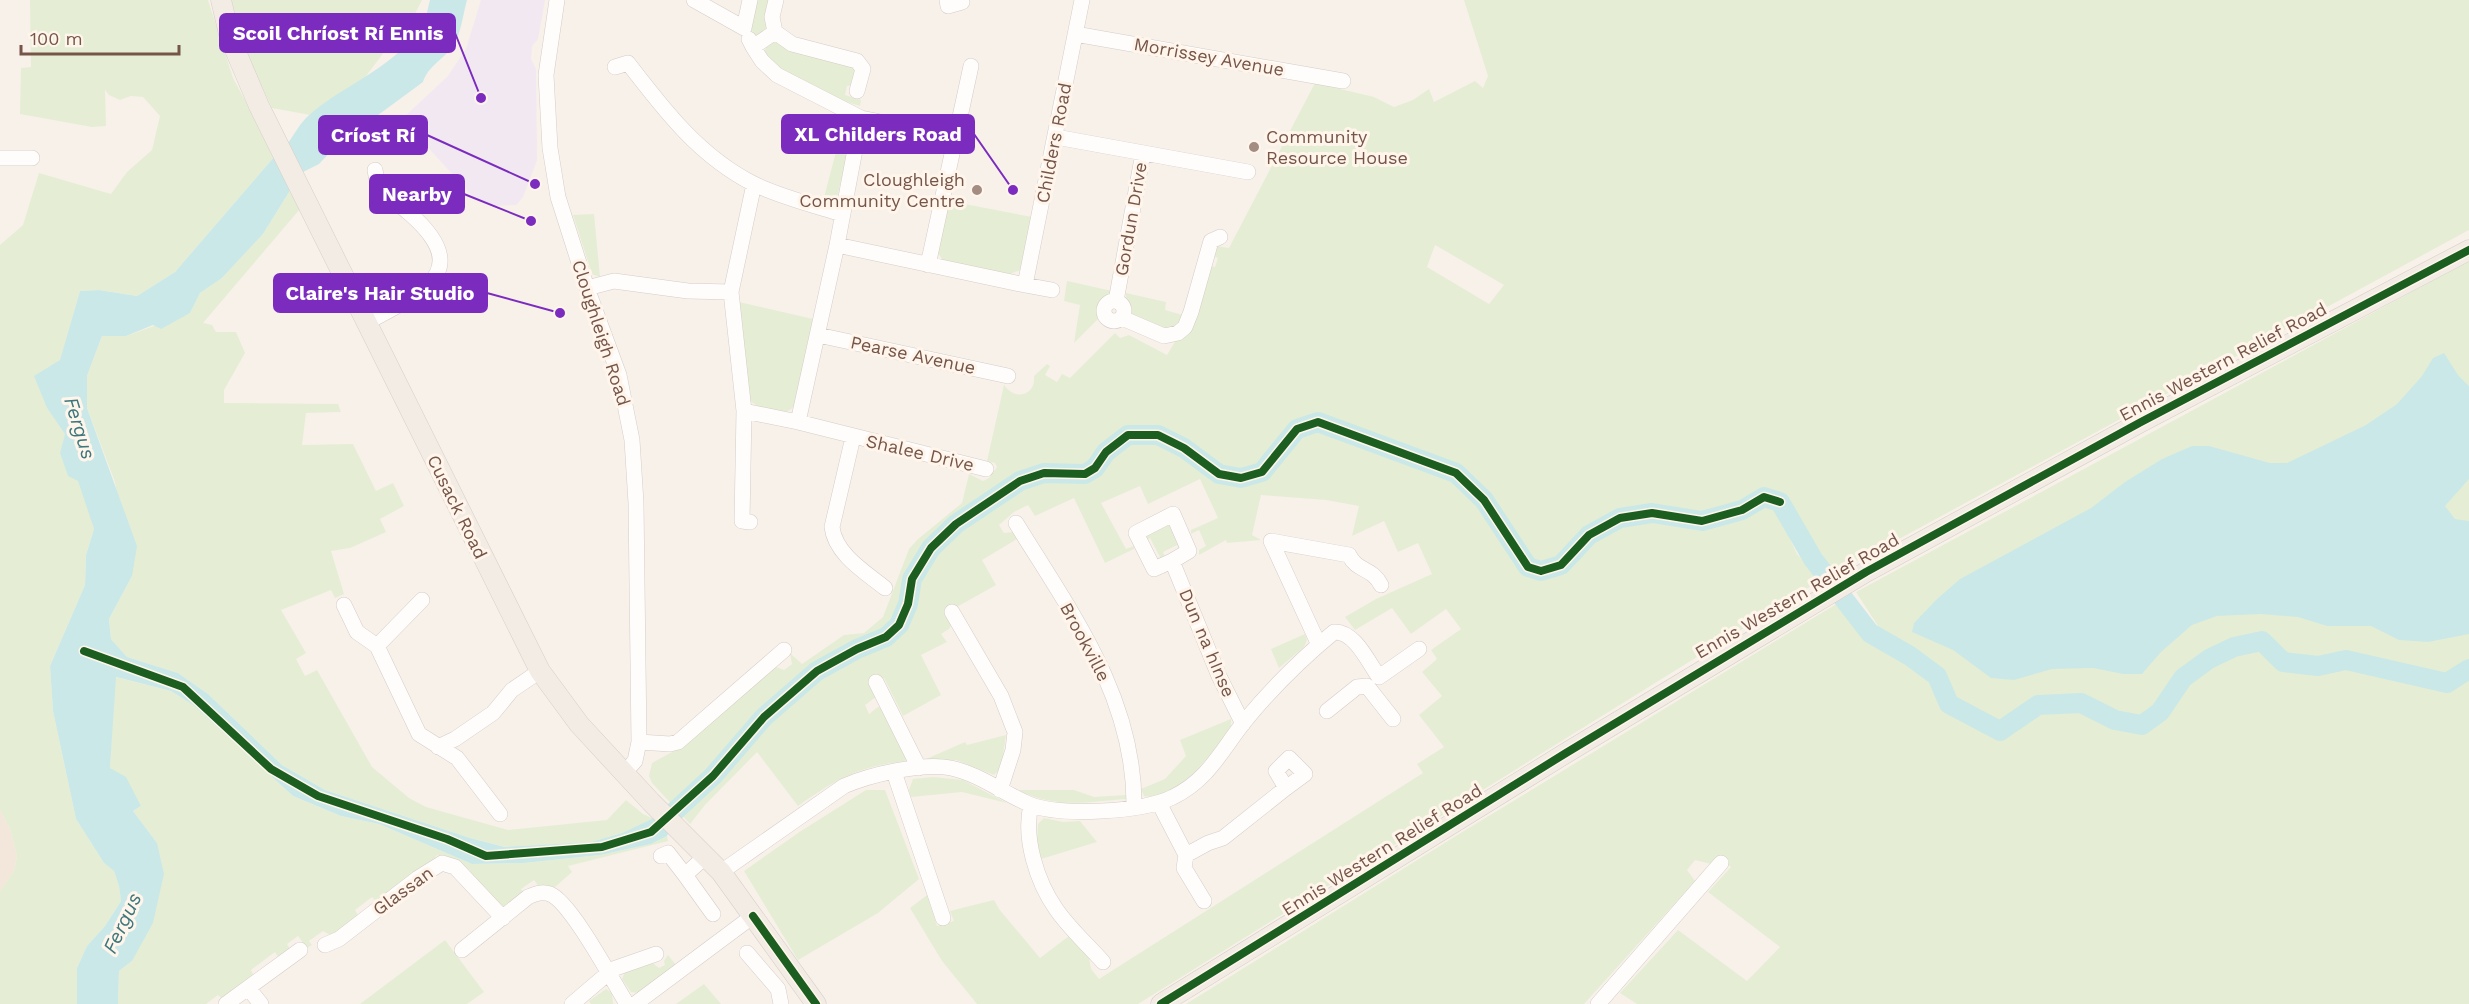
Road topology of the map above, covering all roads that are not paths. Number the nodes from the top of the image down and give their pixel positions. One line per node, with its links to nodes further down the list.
1 (221, 0): 35 (main road, Cusack Road)
2 (557, 0): 32 (street, Cloughleigh Road)
3 (694, 0): 9 (street)
4 (750, 0): 9 (street)
5 (776, 0): 10 (street)
6 (947, 0): 7 (street)
7 (961, 0)
8 (1082, 0): 11 (street, Childers Road)
9 (744, 28): 12 (street)
10 (776, 32): 12 (street); 16 (street)
11 (1076, 34): 15 (street, Morrissey Avenue); 19 (street, Childers Road)
12 (753, 47): 17 (street)
13 (971, 66): 18 (street)
14 (615, 67): 25 (street)
15 (1343, 81)
16 (857, 91)
17 (861, 118): 18 (street); 26 (street)
18 (954, 137): 30 (street)
19 (1056, 137): 20 (street, Gordun Drive); 31 (street, Childers Road)
20 (1143, 153): 24 (street); 27 (street, Gordun Drive)
21 (32, 158): 22 (street)
22 (0, 159)
23 (375, 170): 35 (street)
24 (1248, 172)
25 (754, 184): 26 (street); 34 (street)
26 (840, 221): 28 (street)
27 (1220, 237)
28 (837, 245): 30 (street); 36 (street)
29 (2469, 250): 97 (main road, Ennis Western Relief Road)
30 (928, 265): 31 (street)
31 (1025, 285): 33 (street)
32 (587, 288): 34 (street); 60 (street, Cloughleigh Road)
33 (1052, 290)
34 (731, 292): 38 (street)
35 (366, 323): 54 (main road, Cusack Road)
36 (818, 335): 37 (street, Pearse Avenue); 39 (street)
37 (1008, 376)
38 (744, 411): 39 (street, Shalee Drive); 42 (street)
39 (798, 422): 40 (street, Shalee Drive)
40 (853, 437): 41 (street, Shalee Drive); 46 (street, Shalee Drive)
41 (986, 469)
42 (750, 522)
43 (1016, 523): 69 (street, Brookville)
44 (1172, 561): 59 (street, Dun na hInse)
45 (1381, 585): 50 (street)
46 (885, 588)
47 (344, 605): 51 (street)
48 (418, 609): 51 (street)
49 (952, 612): 66 (street)
50 (1319, 645): 56 (street, Dun na hInse); 59 (street, Dun na hInse)
51 (377, 646): 61 (street)
52 (1419, 649): 56 (street)
53 (784, 650): 60 (street)
54 (540, 671): 61 (street); 64 (main road, Cusack Road)
55 (876, 682): 62 (street)
56 (1373, 682): 57 (street); 58 (street, Dun na hInse)
57 (1327, 711)
58 (1393, 718)
59 (1243, 724): 67 (street, Dun na hInse)
60 (639, 742): 64 (street, Cloughleigh Road)
61 (438, 747): 70 (street)
62 (919, 768): 63 (street); 66 (street)
63 (894, 772): 75 (street); 81 (street)
64 (624, 773): 73 (main road, Cusack Road)
65 (1286, 788): 71 (street)
66 (1000, 790): 68 (street)
67 (1159, 803): 69 (street, Dun na hInse); 71 (street)
68 (1031, 806): 69 (street, Dun na hInse); 87 (street)
69 (1134, 806)
70 (500, 814)
71 (1186, 855): 77 (street)
72 (661, 856): 76 (street)
73 (706, 856): 75 (main road, Cusack Road); 76 (street)
74 (1721, 863): 98 (street)
75 (722, 872): 79 (main road, Cusack Road)
76 (685, 875): 78 (street)
77 (1204, 901)
78 (713, 914)
79 (753, 916): 90 (street); 96 (main road, Cusack Road)
80 (503, 918): 82 (street, Glassan); 84 (street); 88 (street)
81 (943, 918)
82 (325, 945)
83 (300, 950): 89 (street)
84 (462, 950)
85 (747, 953): 95 (street)
86 (656, 954): 88 (street)
87 (1103, 962)
88 (608, 972): 93 (street); 94 (street)
89 (249, 989): 91 (street); 92 (street)
90 (644, 1001)
91 (226, 1004)
92 (261, 1004)
93 (572, 1004)
94 (627, 1004)
95 (781, 1004)
96 (816, 1004)
97 (1161, 1004)
98 (1598, 1004)

